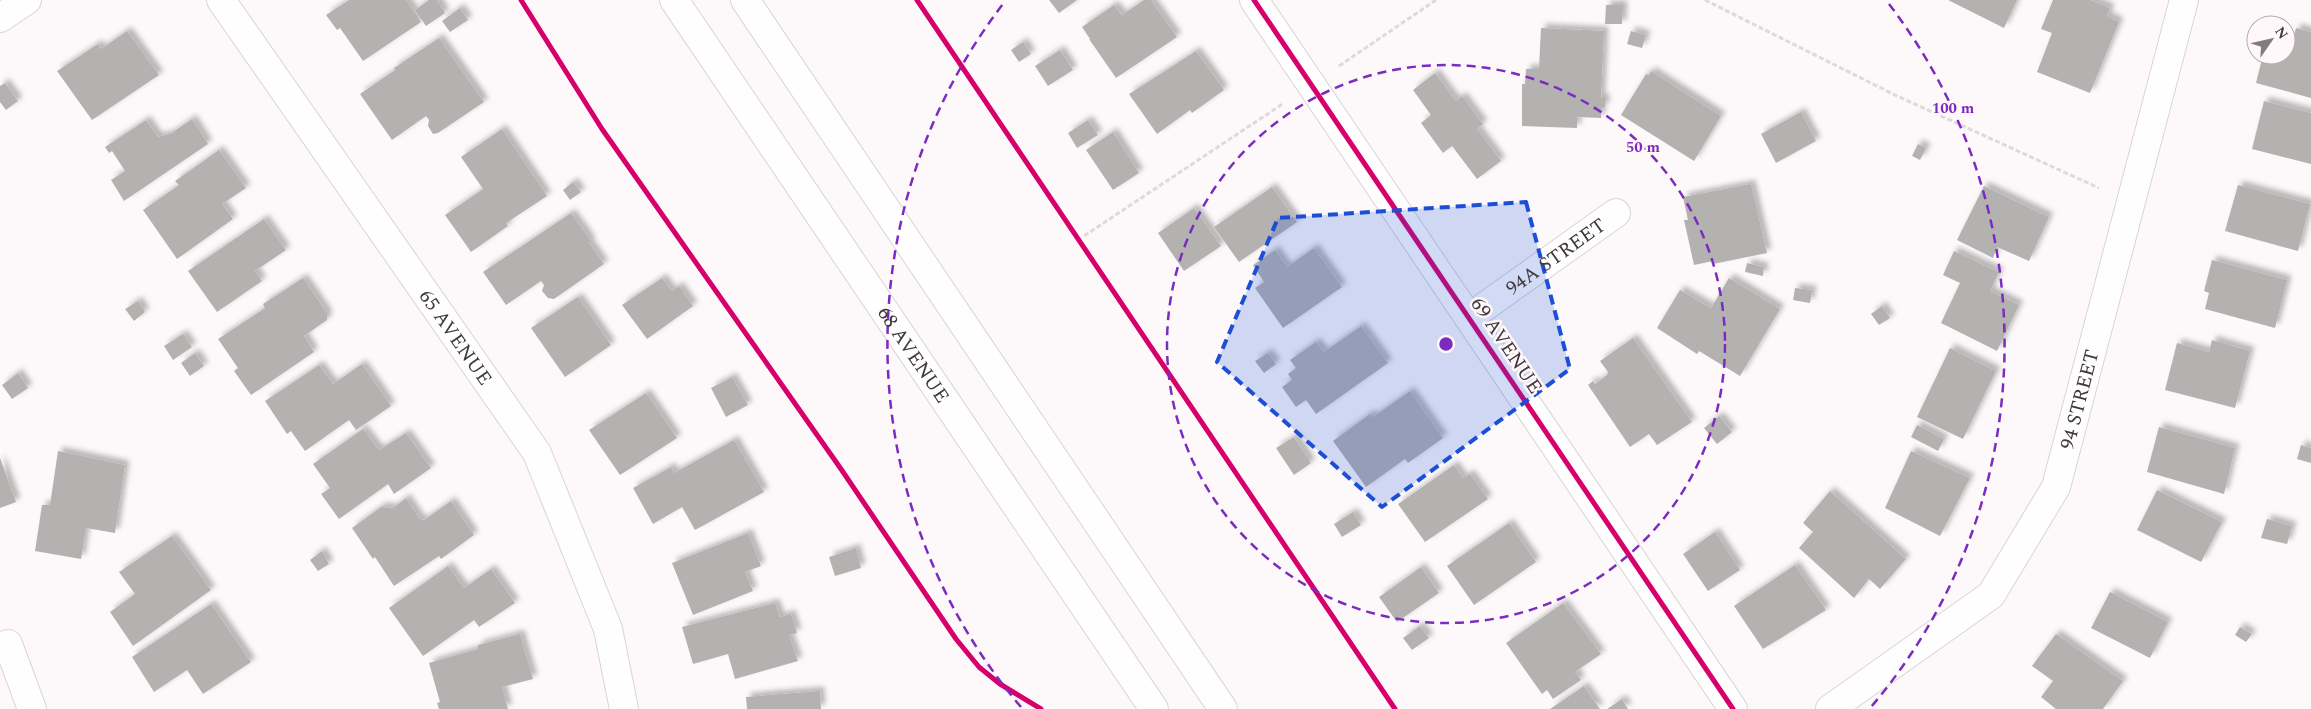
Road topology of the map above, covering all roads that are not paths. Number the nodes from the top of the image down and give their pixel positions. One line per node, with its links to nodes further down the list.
1 (27, 0): 7 (street)
2 (221, 0): 12 (street, 65 AVENUE)
3 (674, 0): 13 (street, 68 AVENUE)
4 (745, 0): 14 (street)
5 (1254, 0): 9 (street, 69 AVENUE)
6 (2184, 0): 16 (street, 94 STREET)
7 (0, 18)
8 (1616, 213): 9 (street, 94A STREET)
9 (1470, 317): 15 (street, 69 AVENUE)
10 (8, 644): 11 (street)
11 (32, 709)
12 (624, 709)
13 (1154, 709)
14 (1223, 709)
15 (1733, 709)
16 (1830, 709)

